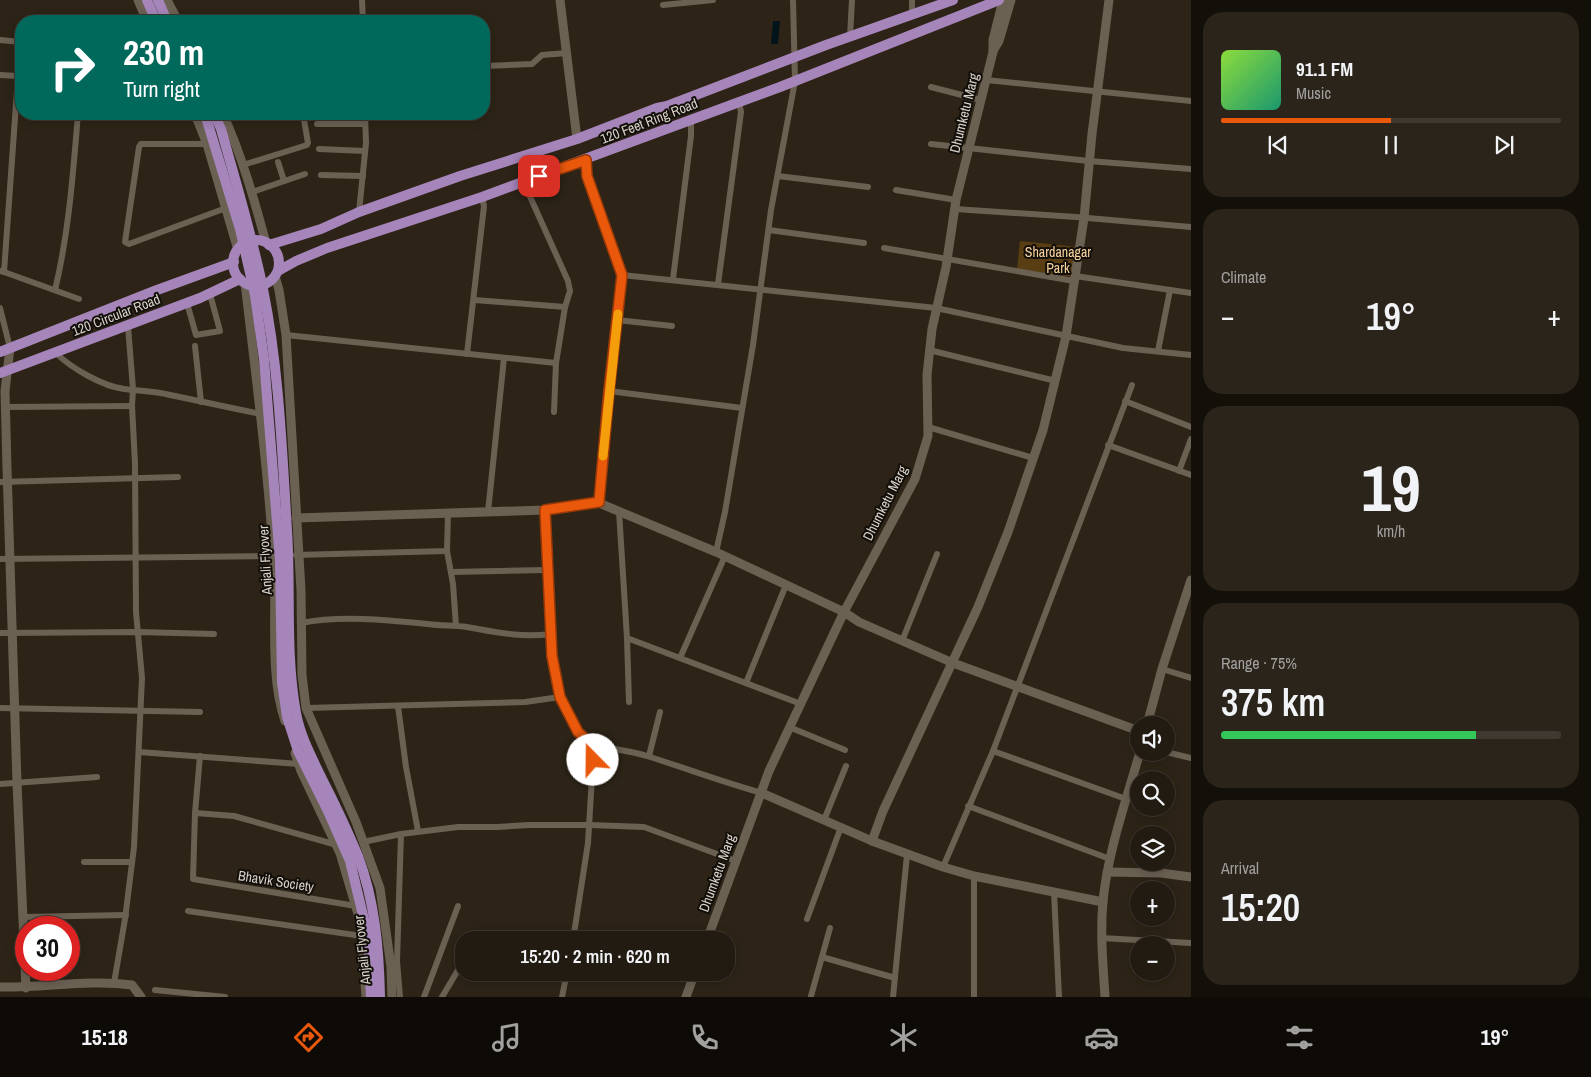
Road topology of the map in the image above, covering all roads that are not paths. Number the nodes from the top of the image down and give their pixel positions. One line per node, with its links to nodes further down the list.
1 (138, 0): 17 (street)
2 (148, 0): 18 (main road)
3 (158, 0): 19 (main road)
4 (167, 0): 20 (street)
5 (362, 0): 21 (street)
6 (560, 0): 26 (street)
7 (713, 0): 15 (street)
8 (793, 0): 27 (street)
9 (852, 0): 22 (street)
10 (912, 0): 16 (street)
11 (954, 0): 16 (main road, 120 Feet Ring Road)
12 (1001, 0): 25 (street); 32 (main road, 120 Feet Ring Road)
13 (1011, 0): 25 (street)
14 (1109, 0): 34 (street)
15 (663, 5)
16 (912, 14): 22 (main road, 120 Feet Ring Road)
17 (144, 15)
18 (154, 15)
19 (164, 15)
20 (175, 15)
21 (363, 15)
22 (850, 37): 27 (main road, 120 Feet Ring Road)
23 (0, 40): 24 (street)
24 (15, 42)
25 (992, 52): 31 (street, Dhumketu Marg)
26 (567, 53): 28 (street); 49 (street)
27 (794, 58): 32 (street); 49 (main road, 120 Feet Ring Road)
28 (490, 66)
29 (0, 75): 30 (street)
30 (15, 76)
31 (986, 80): 34 (street); 35 (street, Dhumketu Marg)
32 (796, 81): 37 (main road, 120 Feet Ring Road); 63 (street)
33 (930, 87): 35 (street)
34 (1097, 92): 36 (street); 56 (street)
35 (981, 100): 53 (street, Dhumketu Marg)
36 (1191, 101)
37 (739, 102): 46 (main road, 120 Feet Ring Road); 89 (street)
38 (16, 120): 83 (street)
39 (77, 120): 91 (street)
40 (197, 120): 50 (street)
41 (207, 120): 250 (main road, Anjali Flyover)
42 (217, 120): 251 (main road, Anjali Flyover)
43 (226, 120): 58 (street)
44 (304, 120): 58 (street)
45 (365, 120): 48 (street)
46 (690, 120): 55 (main road, 120 Feet Ring Road); 86 (street)
47 (317, 124): 48 (street)
48 (365, 124): 54 (street)
49 (577, 139): 73 (main road, 120 Feet Ring Road)
50 (207, 144): 71 (street); 71 (street)
51 (931, 144): 53 (street)
52 (319, 149): 54 (street)
53 (969, 149): 56 (street); 70 (street, Dhumketu Marg)
54 (365, 151): 62 (street)
55 (586, 160): 65 (main road, 120 Feet Ring Road); 85 (street)
56 (1089, 161): 59 (street); 74 (street)
57 (278, 162): 64 (street)
58 (244, 165): 68 (street)
59 (1191, 169)
60 (306, 174): 64 (street)
61 (321, 175): 62 (street)
62 (363, 176): 73 (street)
63 (778, 176): 66 (street); 76 (street)
64 (284, 181): 68 (street)
65 (524, 181): 69 (main road, 120 Feet Ring Road); 99 (street)
66 (868, 187)
67 (896, 190): 70 (street)
68 (252, 192): 78 (street)
69 (482, 196): 84 (main road, 120 Feet Ring Road); 96 (street)
70 (956, 200): 72 (street, Dhumketu Marg)
71 (226, 208): 80 (street)
72 (955, 209): 74 (street); 81 (street, Dhumketu Marg)
73 (359, 212): 78 (main road, 120 Feet Ring Road)
74 (1084, 218): 75 (street); 87 (street)
75 (1191, 227)
76 (769, 230): 77 (street); 90 (street)
77 (864, 243)
78 (268, 244): 80 (main road); 84 (main road)
79 (884, 248): 81 (street)
80 (238, 250): 82 (main road)
81 (948, 260): 87 (street); 100 (street, Dhumketu Marg)
82 (234, 262): 88 (main road); 107 (main road, 120 Circular Road)
83 (2, 271): 91 (street)
84 (276, 274): 88 (main road); 104 (street)
85 (622, 275): 86 (street); 101 (street)
86 (673, 279): 89 (street)
87 (1075, 279): 92 (street); 105 (street)
88 (243, 281): 94 (main road, 120 Circular Road); 127 (street)
89 (718, 284): 90 (street)
90 (761, 289): 100 (street); 125 (street)
91 (55, 290): 95 (street)
92 (1170, 290): 93 (street); 109 (street)
93 (1191, 293)
94 (210, 294): 97 (main road, 120 Circular Road); 97 (street)
95 (80, 299)
96 (474, 300): 99 (street); 112 (street)
97 (187, 303): 102 (main road, 120 Circular Road)
98 (0, 308): 107 (street)
99 (565, 308): 115 (street)
100 (936, 308): 105 (street); 108 (street, Dhumketu Marg)
101 (617, 320): 103 (street); 120 (street)
102 (128, 326): 111 (main road, 120 Circular Road); 119 (street)
103 (672, 326)
104 (286, 335): 112 (street); 143 (street)
105 (1066, 336): 109 (street); 117 (street)
106 (195, 346): 122 (street)
107 (10, 348): 110 (main road, 120 Circular Road); 116 (street)
108 (929, 350): 117 (street); 128 (street, Dhumketu Marg)
109 (1158, 351): 113 (street)
110 (0, 352)
111 (56, 354): 116 (main road, 120 Circular Road); 119 (street)
112 (467, 354): 114 (street)
113 (1191, 355)
114 (504, 358): 115 (street); 141 (street)
115 (556, 363): 126 (street)
116 (4, 372): 123 (street)
117 (1056, 381): 132 (street)
118 (1132, 385): 121 (street)
119 (133, 389): 122 (street); 124 (street)
120 (609, 391): 125 (street); 138 (street)
121 (1125, 401): 129 (street); 131 (street)
122 (201, 402): 127 (street)
123 (6, 406): 124 (street); 137 (street)
124 (132, 406): 136 (street)
125 (742, 408): 145 (street)
126 (554, 412)
127 (260, 414): 149 (street)
128 (928, 427): 132 (street); 157 (street, Dhumketu Marg)
129 (1191, 427)
130 (1191, 439): 133 (street)
131 (1108, 445): 133 (street); 172 (street)
132 (1033, 458): 168 (street)
133 (1179, 471): 134 (street)
134 (1191, 475)
135 (178, 477): 136 (street)
136 (135, 479): 137 (street); 148 (street)
137 (4, 482): 151 (street)
138 (599, 502): 139 (street); 140 (street)
139 (545, 510): 141 (street); 153 (street)
140 (619, 511): 145 (street); 165 (street)
141 (488, 512): 142 (street)
142 (448, 513): 143 (street); 144 (street)
143 (296, 518): 147 (street)
144 (447, 552): 147 (street); 154 (street)
145 (716, 552): 150 (street)
146 (937, 554): 166 (street)
147 (299, 555): 149 (street); 158 (street)
148 (136, 556): 149 (street); 151 (street); 160 (street)
149 (273, 556): 195 (street)
150 (725, 556): 156 (street); 167 (street)
151 (11, 558): 152 (street); 162 (street)
152 (0, 559)
153 (547, 570): 154 (street); 164 (street)
154 (451, 572): 159 (street)
155 (1191, 582): 169 (street)
156 (786, 585): 157 (street); 171 (street)
157 (844, 612): 166 (street); 175 (street, Dhumketu Marg)
158 (301, 623): 159 (street); 179 (street)
159 (456, 626): 164 (street)
160 (138, 632): 162 (street); 163 (street); 180 (street)
161 (0, 633): 162 (street)
162 (13, 633): 178 (street)
163 (214, 634)
164 (551, 634): 173 (street)
165 (627, 638): 167 (street); 174 (street)
166 (902, 641): 168 (street)
167 (680, 658): 171 (street)
168 (953, 663): 172 (street); 209 (street)
169 (1162, 669): 170 (street); 183 (street)
170 (1191, 678)
171 (746, 683): 175 (street)
172 (1016, 685): 185 (street); 188 (street)
173 (560, 697): 176 (street); 186 (street)
174 (629, 702)
175 (801, 704): 184 (street, Dhumketu Marg)
176 (398, 706): 179 (street); 207 (street)
177 (0, 708): 178 (street)
178 (16, 708): 180 (street); 198 (street)
179 (306, 708): 210 (street)
180 (141, 712): 181 (street); 189 (street)
181 (200, 712)
182 (660, 712): 192 (street)
183 (1149, 716)
184 (789, 727): 187 (street); 200 (street, Dhumketu Marg)
185 (1130, 728)
186 (588, 741): 192 (street); 205 (street)
187 (845, 750)
188 (992, 751): 201 (street); 202 (street)
189 (139, 752): 191 (street); 216 (street)
190 (1175, 754): 193 (street)
191 (200, 756): 195 (street); 203 (street)
192 (649, 756): 200 (street)
193 (1191, 758)
194 (1137, 761): 201 (street)
195 (299, 764): 211 (street)
196 (846, 766): 204 (street)
197 (97, 777): 198 (street)
198 (17, 783): 199 (street); 227 (street)
199 (0, 784)
200 (762, 793): 204 (street); 214 (street, Dhumketu Marg)
201 (1126, 800): 213 (street)
202 (968, 806): 213 (street); 217 (street)
203 (195, 812): 211 (street); 223 (street, Bhavik Society)
204 (824, 820): 206 (street)
205 (590, 825): 207 (street); 214 (street); 231 (street)
206 (841, 827): 209 (street); 229 (street)
207 (418, 831): 208 (street)
208 (401, 834): 210 (street); 253 (street)
209 (872, 841): 212 (street)
210 (363, 842): 211 (street); 252 (street)
211 (337, 846): 223 (street)
212 (907, 855): 217 (street); 238 (street)
213 (1110, 859): 218 (street)
214 (736, 861): 232 (street, Dhumketu Marg)
215 (84, 862): 216 (street)
216 (132, 862): 226 (street)
217 (943, 866): 219 (street)
218 (1107, 872): 220 (street); 222 (street)
219 (974, 876): 221 (street); 259 (street)
220 (1191, 877)
221 (1054, 892): 222 (street); 260 (street)
222 (1103, 902): 234 (street)
223 (356, 906): 233 (street)
224 (458, 906): 254 (street)
225 (188, 912): 233 (street)
226 (126, 915): 228 (street); 242 (street)
227 (23, 916)
228 (74, 916)
229 (807, 919)
230 (830, 928): 236 (street)
231 (574, 931)
232 (710, 931)
233 (362, 936): 249 (street)
234 (1101, 938): 235 (street); 261 (street)
235 (1191, 942)
236 (822, 957): 238 (street); 246 (street)
237 (455, 975): 255 (street)
238 (895, 978): 258 (street)
239 (26, 981): 244 (street)
240 (565, 981): 256 (street)
241 (692, 981): 257 (street)
242 (114, 983): 244 (street); 247 (street)
243 (0, 988): 244 (street)
244 (26, 988)
245 (155, 990): 248 (street)
246 (811, 996)
247 (141, 997)
248 (225, 997)
249 (366, 997)
250 (371, 997)
251 (380, 997)
252 (392, 997)
253 (400, 997)
254 (424, 997)
255 (442, 997)
256 (562, 997)
257 (686, 997)
258 (893, 997)
259 (974, 997)
260 (1059, 997)
261 (1105, 997)

